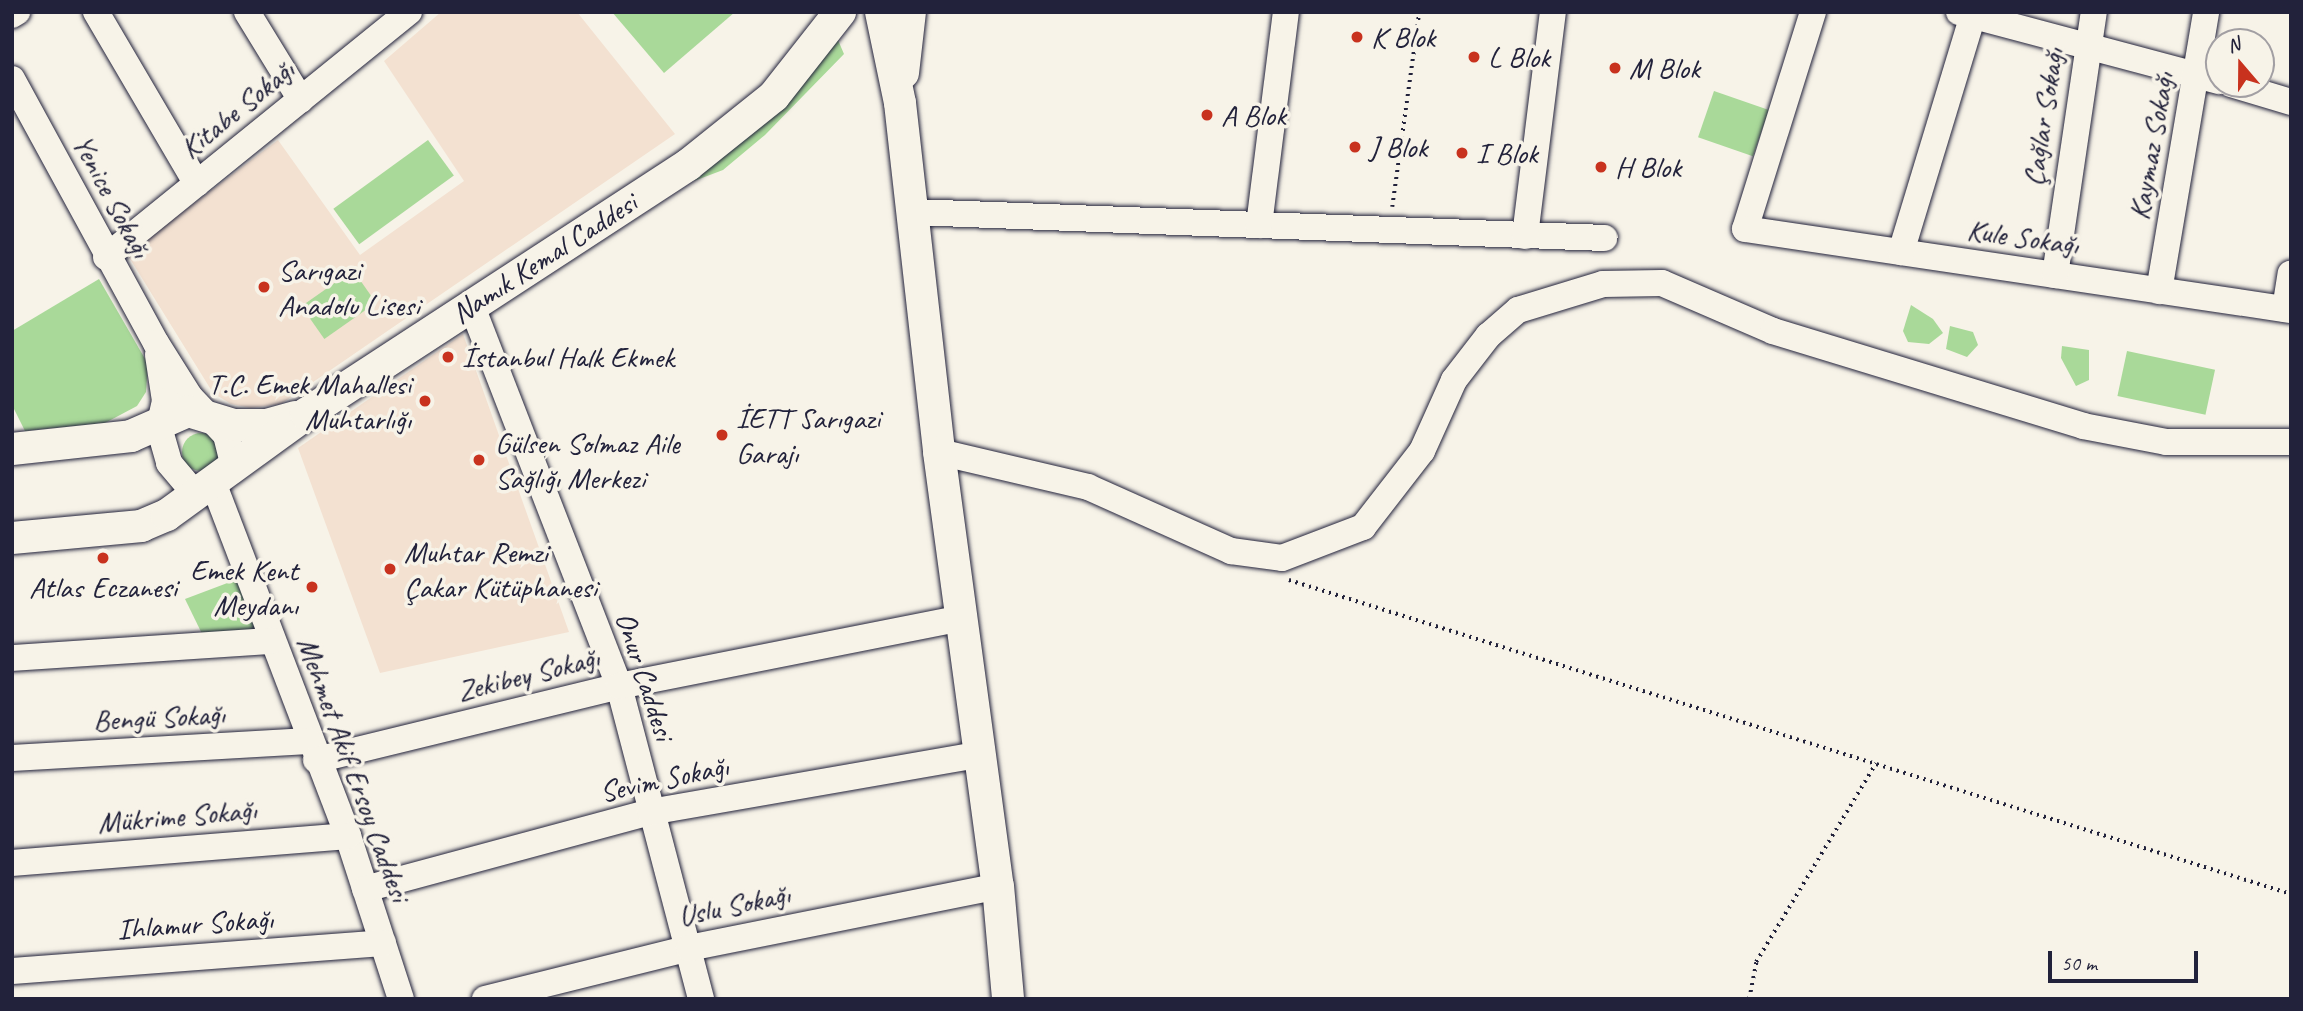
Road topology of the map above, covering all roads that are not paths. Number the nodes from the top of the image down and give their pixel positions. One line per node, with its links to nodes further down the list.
1 (17, 12): 12 (street)
2 (96, 12): 22 (street)
3 (247, 12): 19 (street)
4 (820, 12): 21 (main road, Namık Kemal Caddesi)
5 (841, 12): 21 (main road, Namık Kemal Caddesi)
6 (881, 12): 20 (main road)
7 (910, 12): 20 (main road)
8 (1286, 12): 24 (street)
9 (1553, 12): 25 (street)
10 (1813, 12): 27 (street, Kule Sokağı)
11 (2094, 12): 15 (street, Çağlar Sokağı)
12 (12, 15)
13 (1965, 16): 15 (street); 27 (street)
14 (394, 17): 19 (street, Kitabe Sokağı)
15 (2088, 47): 16 (street); 30 (street, Çağlar Sokağı)
16 (2205, 76)
17 (12, 79): 28 (street, Yenice Sokağı)
18 (2205, 90): 31 (street, Kaymaz Sokağı)
19 (301, 100): 22 (street, Kitabe Sokağı)
20 (900, 103): 23 (main road)
21 (744, 119): 32 (main road, Namık Kemal Caddesi)
22 (197, 184): 28 (street, Kitabe Sokağı)
23 (913, 212): 24 (street); 40 (main road)
24 (1259, 225): 25 (street)
25 (1525, 236): 26 (street)
26 (1605, 238)
27 (1901, 253): 30 (street, Kule Sokağı)
28 (106, 257): 34 (street, Yenice Sokağı)
29 (2291, 273): 33 (street)
30 (2055, 275): 31 (street, Kule Sokağı)
31 (2159, 291): 33 (street, Kule Sokağı)
32 (471, 304): 35 (main road, Namık Kemal Caddesi); 46 (street, Onur Caddesi)
33 (2288, 309)
34 (156, 343): 36 (street, Yenice Sokağı); 37 (street)
35 (306, 414): 36 (main road); 41 (main road, Namık Kemal Caddesi)
36 (208, 417): 37 (main road); 41 (street, Mehmet Akif Ersoy Caddesi)
37 (159, 427): 39 (main road); 41 (street)
38 (2291, 442): 40 (street)
39 (12, 449)
40 (939, 452): 43 (main road)
41 (215, 482): 42 (main road, Namık Kemal Caddesi); 44 (street, Mehmet Akif Ersoy Caddesi)
42 (12, 538)
43 (962, 618): 46 (street, Zekibey Sokağı); 48 (main road)
44 (271, 641): 45 (street); 47 (street, Mehmet Akif Ersoy Caddesi)
45 (12, 658)
46 (619, 686): 47 (street, Zekibey Sokağı); 50 (street, Onur Caddesi)
47 (313, 751): 49 (street, Bengü Sokağı); 51 (street, Mehmet Akif Ersoy Caddesi)
48 (982, 754): 50 (street, Sevim Sokağı); 53 (main road)
49 (12, 758)
50 (650, 813): 54 (street, Sevim Sokağı); 56 (street, Onur Caddesi)
51 (348, 836): 52 (street, Mükrime Sokağı); 54 (street, Mehmet Akif Ersoy Caddesi)
52 (12, 863)
53 (998, 886): 56 (street, Uslu Sokağı); 61 (main road)
54 (365, 889): 55 (street, Mehmet Akif Ersoy Caddesi)
55 (383, 943): 57 (street, Ihlamur Sokağı); 58 (street, Mehmet Akif Ersoy Caddesi)
56 (689, 948): 59 (street, Uslu Sokağı); 60 (street, Onur Caddesi)
57 (12, 971)
58 (401, 999)
59 (485, 999)
60 (701, 999)
61 (1008, 999)

